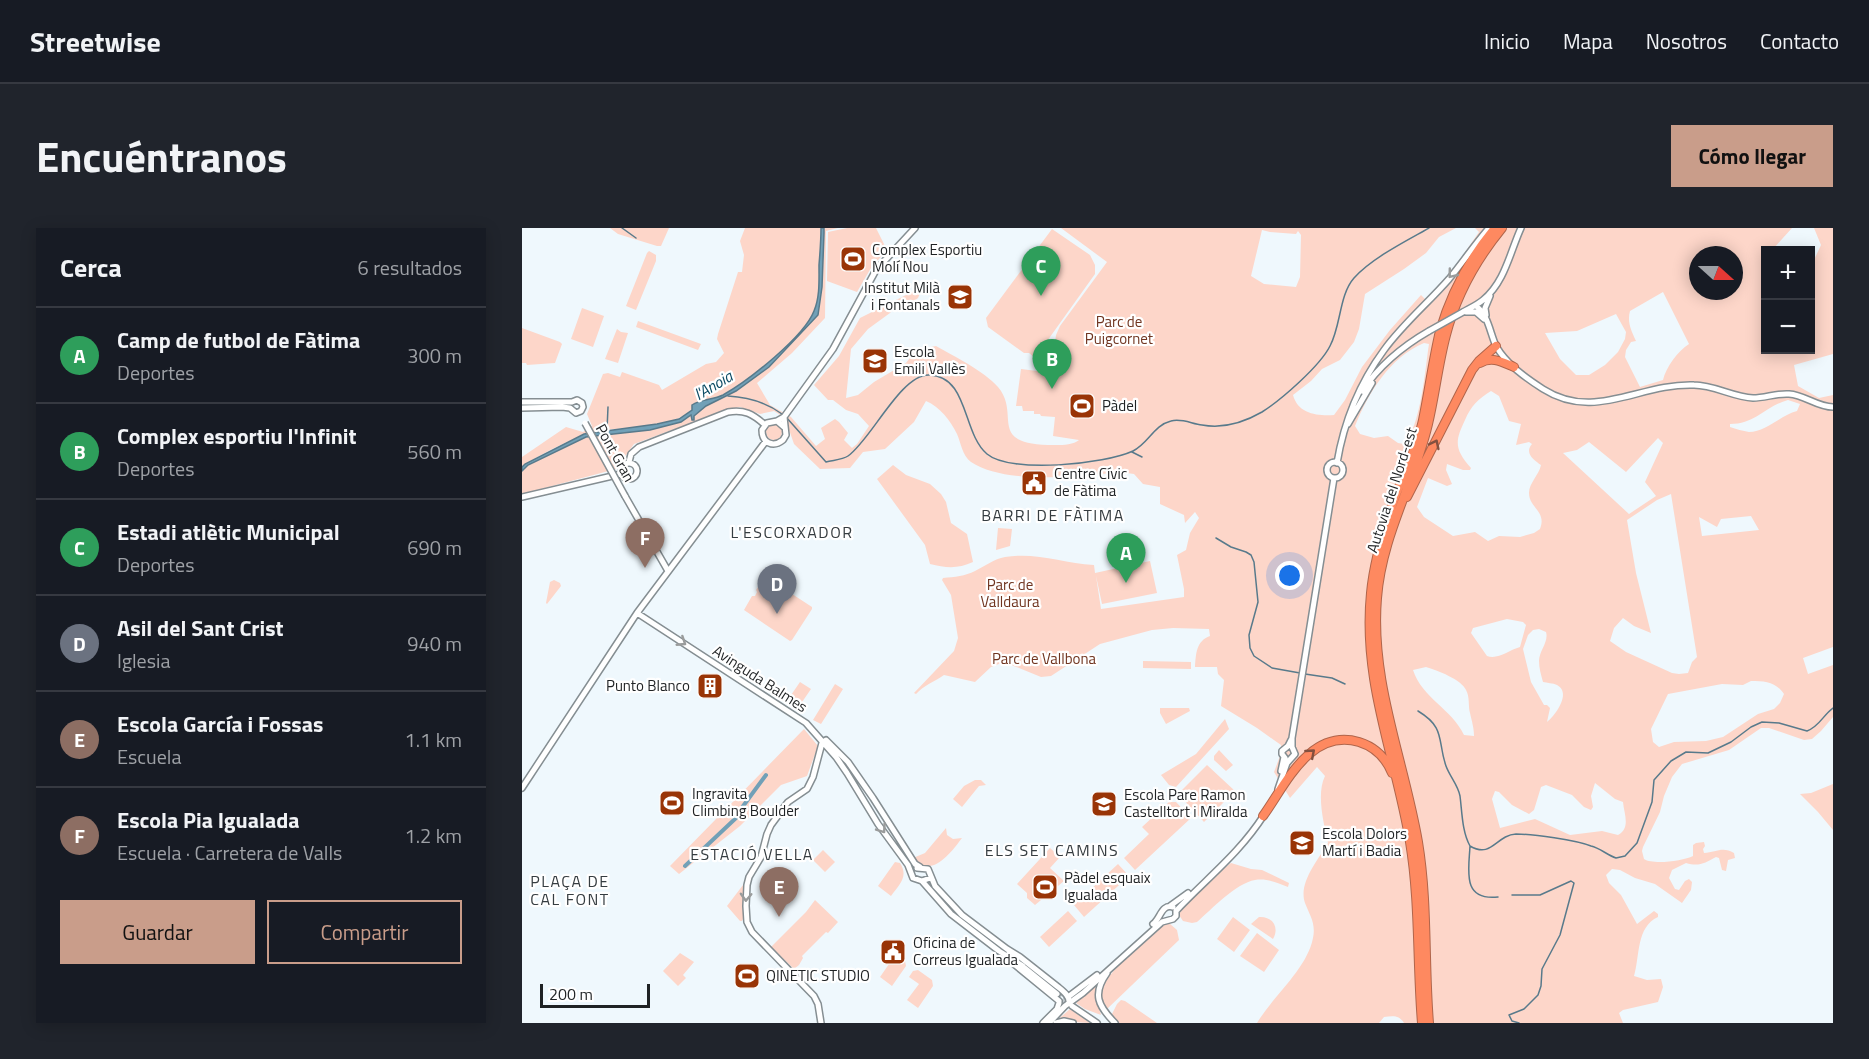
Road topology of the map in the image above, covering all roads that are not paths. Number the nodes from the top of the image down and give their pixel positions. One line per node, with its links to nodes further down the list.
1 (915, 228): 20 (street)
2 (1488, 228): 19 (street, one-way to 19)
3 (1495, 228): 36 (highway, Autovia del Nord-est)
4 (1503, 228): 29 (highway, Autovia del Nord-est)
5 (1521, 228): 6 (street)
6 (1491, 292): 7 (street); 9 (street)
7 (1476, 306): 8 (street); 9 (street)
8 (1463, 312): 9 (street); 11 (street, bridge)
9 (1486, 323): 10 (street)
10 (1497, 346): 12 (street); 13 (highway)
11 (1389, 361): 19 (street); 22 (street)
12 (1514, 367): 13 (highway); 16 (street)
13 (1474, 368): 29 (highway, one-way to 13)
14 (522, 402): 15 (street)
15 (571, 405): 17 (street); 18 (street); 18 (street)
16 (1833, 407)
17 (522, 408)
18 (579, 411): 30 (street, Pont Gran, bridge)
19 (1347, 418): 22 (street)
20 (783, 420): 21 (street); 23 (street)
21 (765, 425): 23 (street); 24 (street)
22 (1342, 439): 25 (street)
23 (766, 441): 30 (street)
24 (629, 462): 26 (street); 26 (street)
25 (1337, 463): 27 (street); 27 (street)
26 (621, 474): 28 (street)
27 (1334, 478): 33 (street)
28 (522, 497)
29 (1396, 513): 59 (highway, Autovia del Nord-est)
30 (669, 571): 31 (street)
31 (637, 613): 32 (street, Avinguda Balmes, one-way to 32); 35 (street)
32 (824, 742): 38 (street, Avinguda Balmes); 39 (street, Avinguda Balmes, one-way to 39); 51 (street, one-way to 51)
33 (1290, 747): 34 (street); 34 (street)
34 (1287, 758): 37 (street); 42 (street)
35 (522, 788)
36 (1401, 798): 37 (highway, one-way to 36); 58 (highway, Autovia del Nord-est)
37 (1263, 816): 43 (street)
38 (920, 867): 39 (street); 40 (street)
39 (911, 874): 41 (street)
40 (930, 878): 41 (street); 46 (street)
41 (922, 881): 46 (street)
42 (1170, 906): 43 (street); 44 (street)
43 (1176, 910): 45 (street)
44 (1161, 914): 45 (street); 50 (street)
45 (1167, 921): 47 (street)
46 (1000, 948): 48 (street); 49 (street); 50 (street)
47 (1113, 965): 50 (street); 57 (street)
48 (1057, 994)
49 (1059, 1002): 50 (street); 50 (street); 52 (street)
50 (1068, 1002): 53 (street); 56 (street)
51 (822, 1023)
52 (1043, 1023)
53 (1049, 1023)
54 (1056, 1023): 55 (street)
55 (1073, 1023)
56 (1097, 1023)
57 (1115, 1023)
58 (1422, 1023)
59 (1429, 1023)

